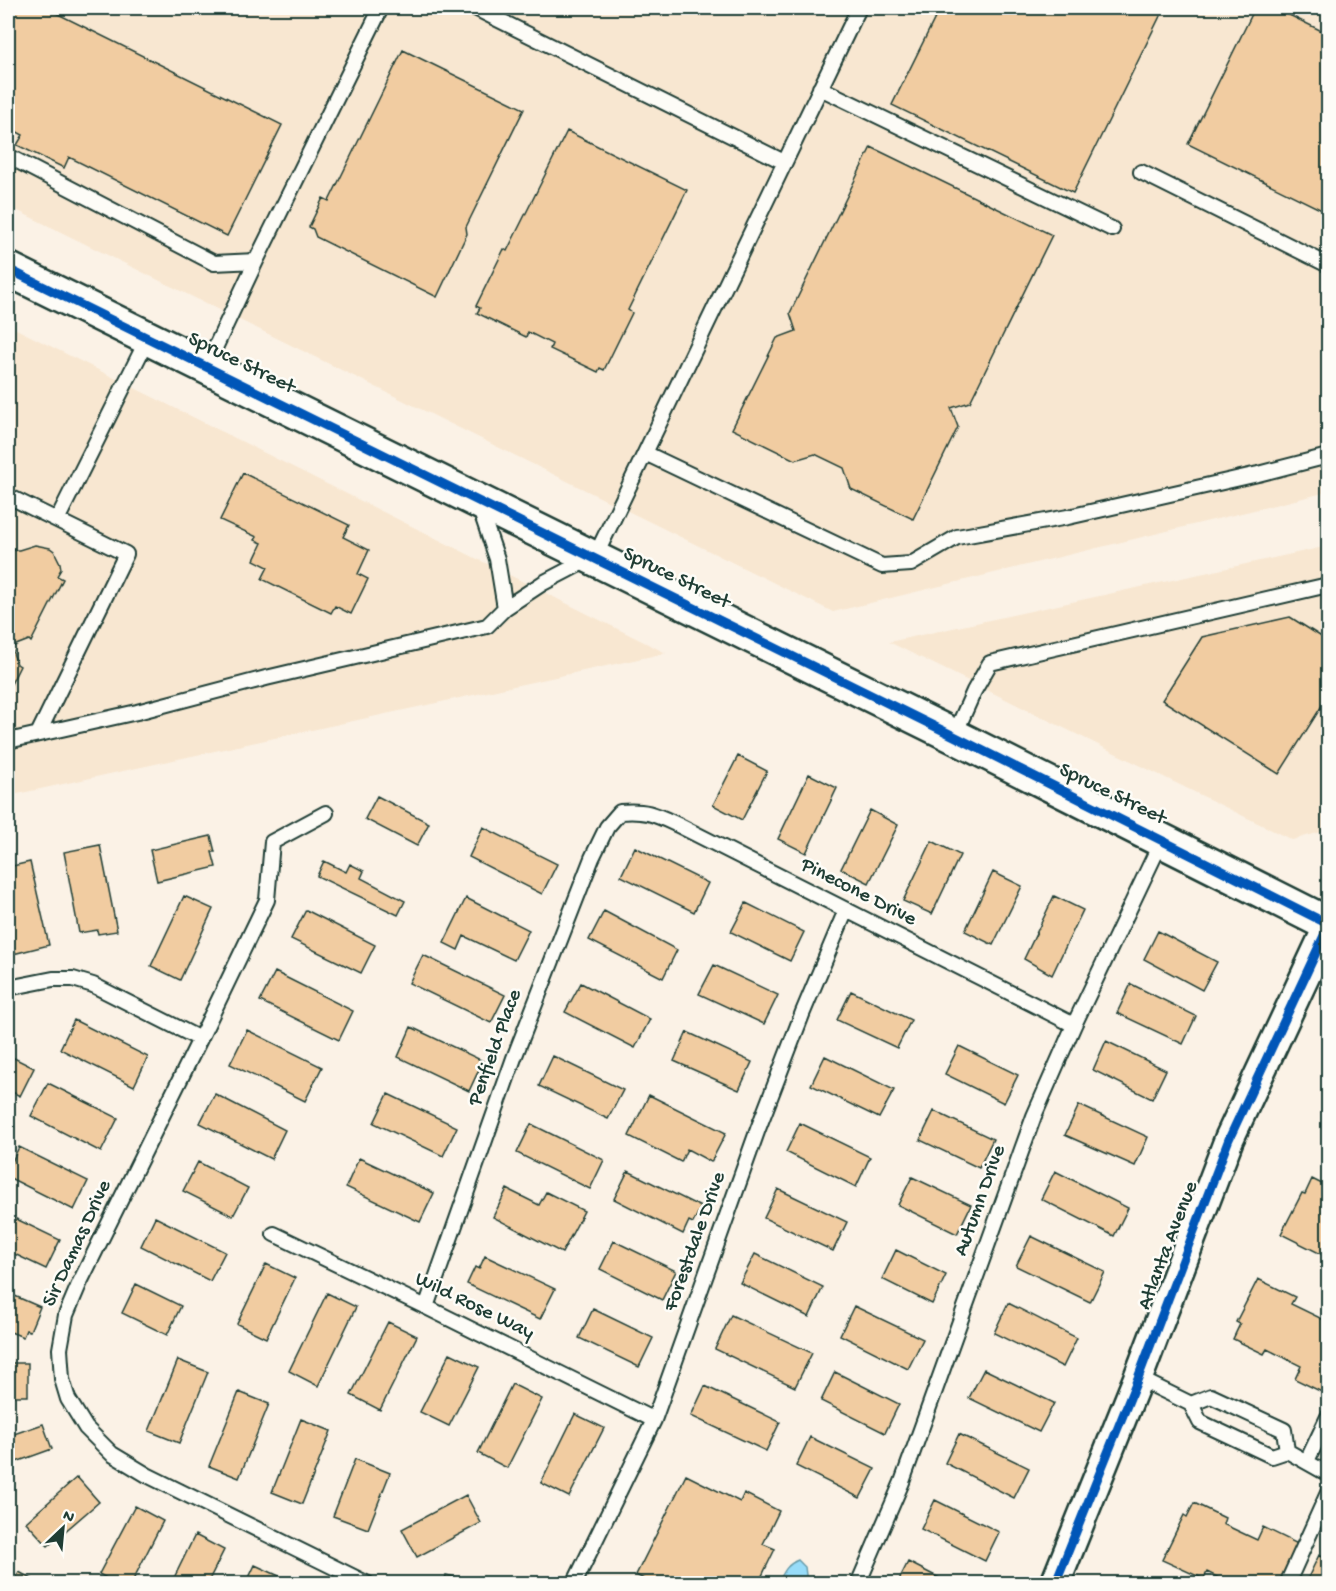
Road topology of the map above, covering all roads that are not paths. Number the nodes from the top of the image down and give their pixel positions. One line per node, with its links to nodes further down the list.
1 (381, 8): 9 (lane)
2 (475, 8): 6 (lane)
3 (859, 8): 4 (lane)
4 (820, 88): 6 (lane); 8 (lane)
5 (8, 156): 9 (lane)
6 (784, 162): 14 (lane)
7 (1140, 172): 10 (lane)
8 (1112, 229)
9 (256, 261): 13 (lane)
10 (1329, 265)
11 (8, 269): 12 (main road, Spruce Street)
12 (148, 339): 13 (main road, Spruce Street); 18 (lane)
13 (207, 368): 17 (main road, Spruce Street)
14 (645, 453): 15 (lane); 19 (lane)
15 (1329, 456)
16 (8, 496): 18 (lane)
17 (477, 501): 19 (main road, Spruce Street); 21 (lane)
18 (57, 520): 22 (lane)
19 (592, 558): 21 (lane); 23 (main road, Spruce Street)
20 (1329, 585): 23 (lane)
21 (505, 608): 22 (lane)
22 (38, 734): 24 (lane)
23 (954, 736): 27 (main road, Spruce Street)
24 (8, 741)
25 (620, 812): 28 (lane, Pinecone Drive); 34 (lane, Penfield Place)
26 (326, 813): 32 (lane, Sir Damas Drive)
27 (1162, 840): 29 (main road, Spruce Street); 31 (lane, Autumn Drive)
28 (846, 910): 31 (lane, Pinecone Drive); 38 (lane, Forestdale Drive)
29 (1329, 926): 35 (street, Atlanta Avenue)
30 (8, 988): 32 (lane)
31 (1074, 1025): 45 (lane, Autumn Drive)
32 (200, 1040): 43 (lane, Sir Damas Drive)
33 (274, 1234): 34 (lane, Wild Rose Way)
34 (426, 1307): 38 (lane, Wild Rose Way)
35 (1138, 1378): 36 (lane); 46 (street, Atlanta Avenue)
36 (1191, 1404): 39 (lane); 39 (lane)
37 (1329, 1417): 40 (lane)
38 (654, 1420): 44 (lane, Forestdale Drive)
39 (1287, 1451): 40 (lane)
40 (1307, 1461): 41 (lane)
41 (1329, 1474)
42 (1329, 1493): 47 (lane)
43 (368, 1584)
44 (574, 1584)
45 (858, 1584)
46 (1055, 1584)
47 (1287, 1584)

